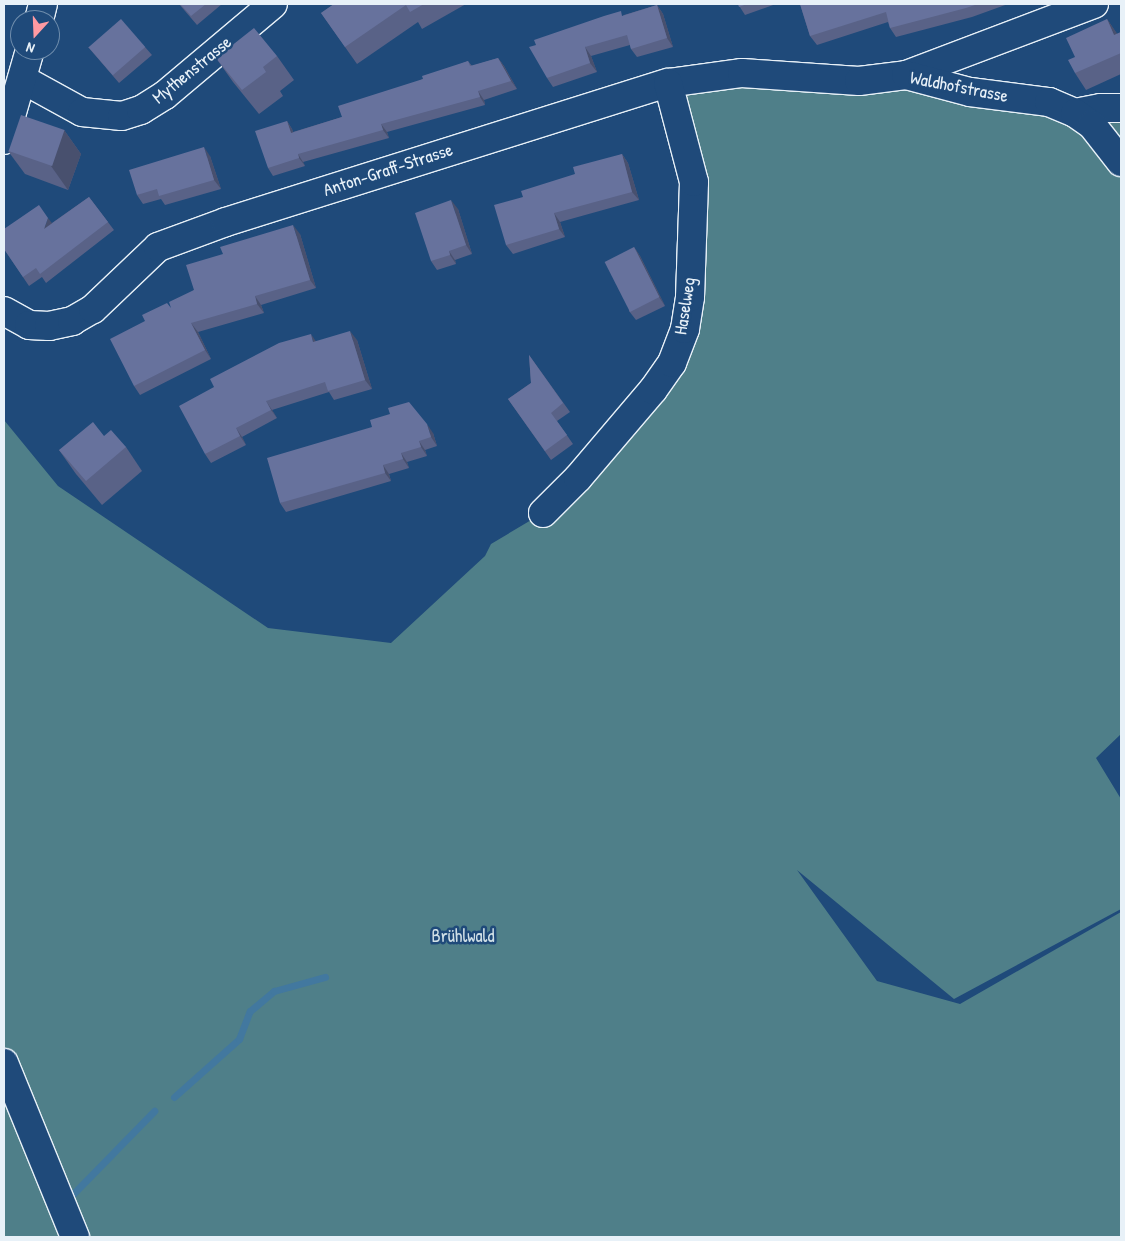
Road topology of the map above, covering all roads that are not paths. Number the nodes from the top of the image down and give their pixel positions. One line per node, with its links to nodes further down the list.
1 (273, 4): 6 (street, Mythenstrasse)
2 (1094, 4): 4 (street)
3 (27, 60): 6 (street)
4 (906, 75): 5 (street, Waldhofstrasse); 9 (street, Waldhofstrasse)
5 (803, 76): 7 (street, Anton-Graff-Strasse)
6 (22, 79): 10 (street)
7 (668, 83): 12 (street, Anton-Graff-Strasse); 13 (street, Haselweg)
8 (1121, 108): 9 (street)
9 (1075, 113): 11 (street, Waldhofstrasse)
10 (4, 140)
11 (1121, 162)
12 (4, 311)
13 (543, 513)
14 (4, 1063): 15 (street)
15 (75, 1237)

